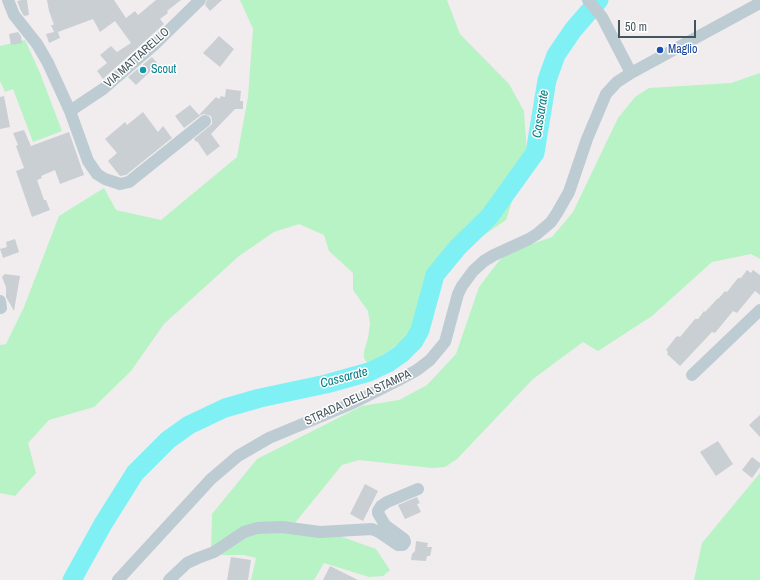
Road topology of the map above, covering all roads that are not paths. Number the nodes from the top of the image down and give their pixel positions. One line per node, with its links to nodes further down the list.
1 (8, 0): 6 (street)
2 (200, 0): 6 (street, VIA MATTARELLO)
3 (588, 0): 5 (street)
4 (760, 3): 5 (street, STRADA DELLA STAMPA)
5 (631, 73): 11 (street, STRADA DELLA STAMPA)
6 (70, 111): 7 (street)
7 (205, 122)
8 (760, 310): 9 (street)
9 (692, 375)
10 (418, 489): 12 (street)
11 (118, 580)
12 (169, 580)

